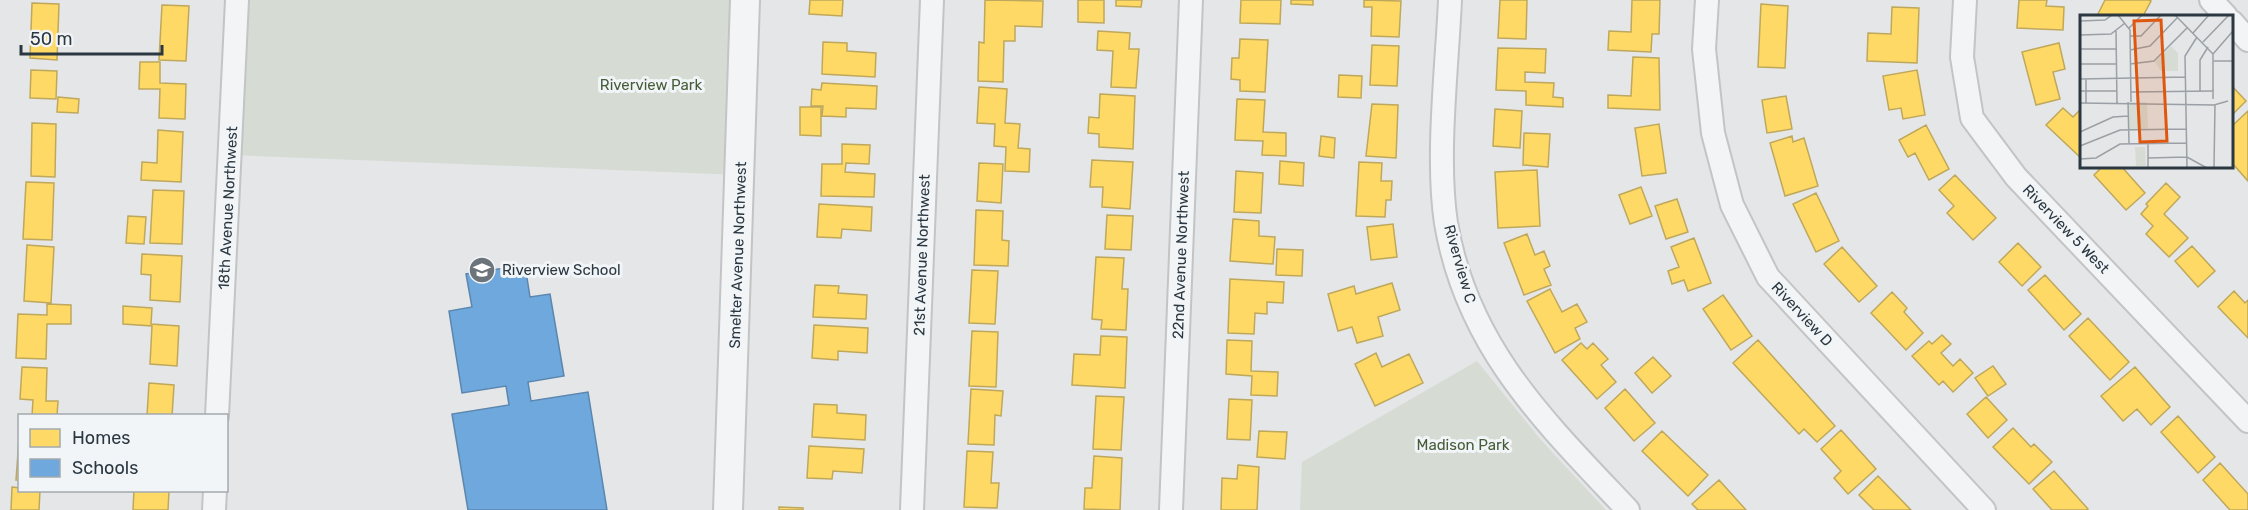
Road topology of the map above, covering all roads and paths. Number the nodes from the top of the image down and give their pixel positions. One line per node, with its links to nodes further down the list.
1 (237, 0): 12 (street, 18th Avenue Northwest)
2 (745, 0): 16 (street, Smelter Avenue Northwest)
3 (932, 0): 17 (street, 21st Avenue Northwest)
4 (1191, 0): 18 (street, 22nd Avenue Northwest)
5 (1450, 0): 19 (street, Riverview C)
6 (1707, 0): 20 (street, Riverview D)
7 (1965, 0): 13 (street, Riverview 5 West)
8 (2211, 0): 9 (street)
9 (2225, 15)
10 (2233, 23): 11 (street)
11 (2248, 40)
12 (217, 414)
13 (2248, 421)
14 (215, 492): 15 (street)
15 (214, 510)
16 (728, 510)
17 (912, 510)
18 (1171, 510)
19 (1628, 510)
20 (1984, 510)

